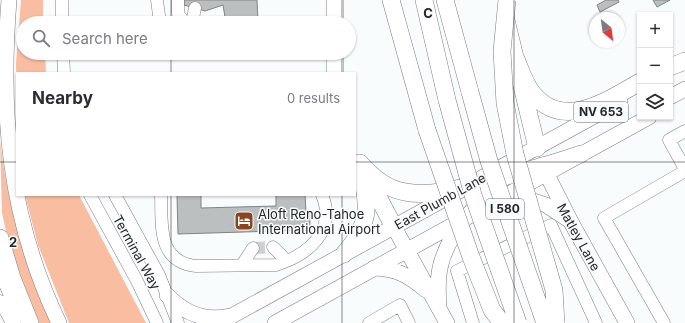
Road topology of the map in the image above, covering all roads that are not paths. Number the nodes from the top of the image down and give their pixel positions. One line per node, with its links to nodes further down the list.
1 (9, 0): 65 (main road)
2 (62, 0): 12 (street)
3 (157, 0): 13 (street)
4 (178, 0): 14 (street)
5 (334, 0): 16 (highway)
6 (391, 0): 73 (highway, bridge)
7 (424, 0): 74 (highway, I 580, bridge)
8 (445, 0): 75 (highway, I 580, bridge)
9 (502, 0): 17 (highway)
10 (507, 0): 76 (highway, bridge)
11 (195, 8): 15 (street)
12 (62, 16)
13 (159, 16)
14 (180, 16)
15 (193, 16)
16 (334, 16)
17 (516, 59): 24 (highway); 36 (highway)
18 (334, 60): 22 (highway)
19 (685, 61): 20 (highway)
20 (673, 66)
21 (685, 66): 23 (main road)
22 (335, 72)
23 (673, 72)
24 (637, 84)
25 (685, 89): 27 (main road)
26 (637, 93): 36 (main road, East Plumb Lane / NV 653)
27 (673, 95)
28 (685, 97): 29 (main road)
29 (673, 103)
30 (637, 116): 33 (main road)
31 (644, 120): 33 (main road, NV 653)
32 (685, 131): 37 (street)
33 (604, 142): 34 (main road, NV 653)
34 (581, 154): 36 (highway)
35 (357, 159): 39 (highway); 48 (highway); 53 (highway)
36 (541, 160): 38 (highway); 39 (main road, East Plumb Lane / NV 653); 44 (main road, East Plumb Lane / NV 653); 47 (main road, Matley Lane)
37 (685, 170): 79 (street)
38 (506, 177): 39 (highway); 45 (main road)
39 (467, 186): 48 (main road, East Plumb Lane / NV 653)
40 (91, 196): 66 (street, Terminal Way)
41 (116, 196): 58 (street, Terminal Way)
42 (161, 196): 55 (street)
43 (322, 196): 54 (street)
44 (506, 196): 45 (main road); 46 (main road, East Plumb Lane / NV 653); 47 (main road)
45 (482, 199): 46 (main road); 48 (main road)
46 (467, 218): 52 (main road, East Plumb Lane / NV 653); 60 (main road)
47 (571, 222): 78 (main road, Matley Lane)
48 (394, 227): 52 (main road); 53 (main road, East Plumb Lane / NV 653)
49 (0, 238): 64 (highway)
50 (272, 247): 54 (street)
51 (253, 248): 55 (street)
52 (407, 250): 56 (main road, East Plumb Lane / NV 653); 60 (main road)
53 (344, 254): 61 (main road, East Plumb Lane / NV 653)
54 (287, 261): 55 (street)
55 (242, 265)
56 (374, 268): 60 (main road); 69 (main road, East Plumb Lane / NV 653)
57 (0, 272): 63 (street)
58 (168, 295): 61 (main road); 67 (street, Terminal Way)
59 (0, 301): 62 (street)
60 (440, 313)
61 (233, 315): 68 (main road, East Plumb Lane / NV 653)
62 (12, 323)
63 (22, 323)
64 (30, 323)
65 (59, 323)
66 (157, 323)
67 (178, 323)
68 (219, 323)
69 (276, 323)
70 (368, 323): 71 (street)
71 (409, 323)
72 (472, 323): 77 (street)
73 (502, 323)
74 (518, 323)
75 (545, 323)
76 (556, 323)
77 (596, 323)
78 (627, 323)
79 (664, 323)

